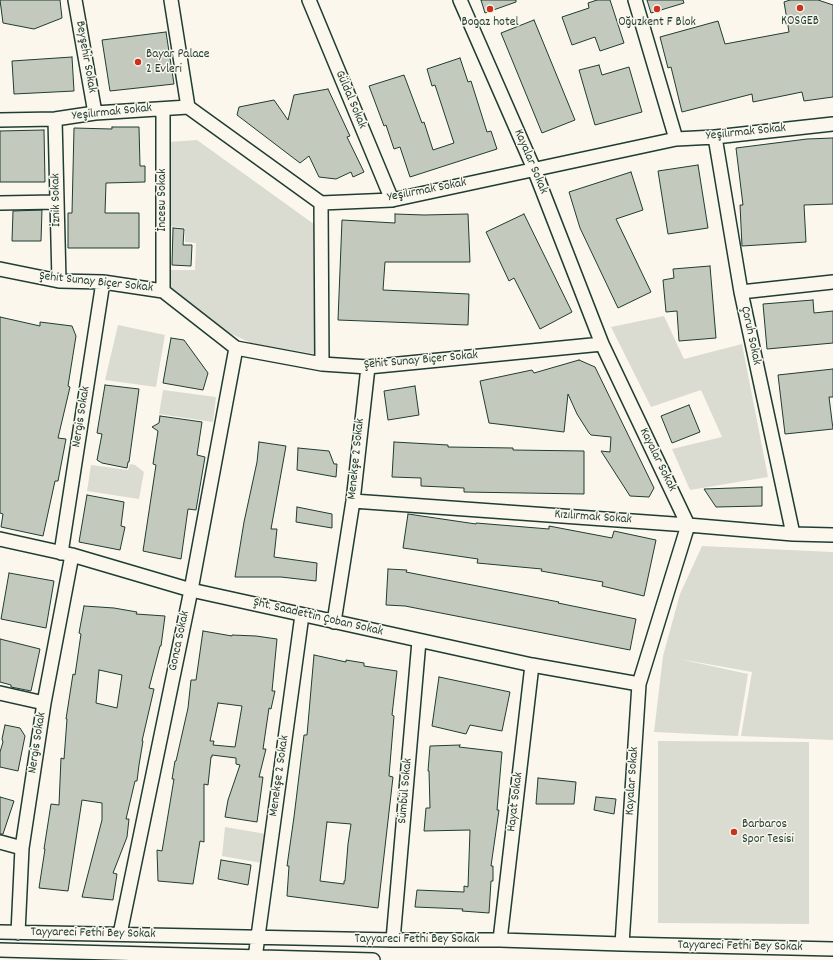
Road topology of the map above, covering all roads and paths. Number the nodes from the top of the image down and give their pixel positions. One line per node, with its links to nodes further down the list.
1 (75, 0): 8 (street, Beyşehir Sokak)
2 (171, 0): 6 (street)
3 (309, 0): 15 (street, Güldal Sokak)
4 (460, 0): 14 (street, Kayalar Sokak)
5 (635, 0): 13 (street)
6 (188, 107): 7 (street, Yeşilırmak Sokak); 18 (street)
7 (163, 108): 8 (street, Yeşilırmak Sokak); 23 (street, İncesu Sokak)
8 (96, 114): 9 (street, Yeşilırmak Sokak)
9 (56, 119): 10 (street, Yeşilırmak Sokak); 16 (street, İznik Sokak)
10 (0, 120)
11 (833, 124): 12 (street, Yeşilırmak Sokak)
12 (715, 137): 13 (street, Yeşilırmak Sokak); 24 (street, Çoruh Sokak)
13 (676, 139): 14 (street, Yeşilırmak Sokak)
14 (534, 169): 15 (street, Yeşilırmak Sokak); 25 (street, Kayalar Sokak)
15 (392, 200): 18 (street, Yeşilırmak Sokak)
16 (56, 202): 17 (street); 20 (street, İznik Sokak)
17 (0, 203)
18 (321, 203): 27 (street)
19 (0, 269): 20 (street, Şehit Sunay Biçer Sokak)
20 (59, 281): 21 (street, Şehit Sunay Biçer Sokak)
21 (103, 282): 23 (street, Şehit Sunay Biçer Sokak); 34 (street, Nergis Sokak)
22 (833, 282): 24 (street)
23 (163, 291): 26 (street, Şehit Sunay Biçer Sokak)
24 (741, 292): 31 (street, Çoruh Sokak)
25 (602, 344): 28 (street, Şehit Sunay Biçer Sokak); 30 (street, Kayalar Sokak)
26 (236, 348): 27 (street, Şehit Sunay Biçer Sokak); 35 (street, Gonca Sokak)
27 (322, 364): 28 (street, Şehit Sunay Biçer Sokak)
28 (368, 367): 29 (street, Menekşe 2 Sokak)
29 (353, 501): 30 (street, Kızılırmak Sokak); 37 (street, Menekşe 2 Sokak)
30 (688, 525): 31 (street, Kızılırmak Sokak); 40 (street, Kayalar Sokak)
31 (793, 534): 32 (street, Kızılırmak Sokak)
32 (833, 534)
33 (0, 539): 34 (street, Şht. Saadettin Çoban Sokak)
34 (66, 554): 35 (street, Şht. Saadettin Çoban Sokak); 42 (street, Nergis Sokak)
35 (191, 590): 36 (street, Şht. Saadettin Çoban Sokak); 47 (street, Gonca Sokak)
36 (302, 615): 37 (street, Şht. Saadettin Çoban Sokak); 48 (street, Menekşe 2 Sokak)
37 (334, 622): 38 (street, Şht. Saadettin Çoban Sokak)
38 (419, 641): 39 (street, Şht. Saadettin Çoban Sokak); 49 (street, Sümbül Sokak)
39 (532, 665): 40 (street, Şht. Saadettin Çoban Sokak); 50 (street, Hayat Sokak)
40 (639, 684): 51 (street, Kayalar Sokak)
41 (0, 693): 42 (street)
42 (44, 703): 44 (street, Nergis Sokak)
43 (0, 842): 44 (street)
44 (22, 848): 46 (street, Nergis Sokak)
45 (0, 932): 46 (street, Tayyareci Fethi Bey Sokak)
46 (18, 933): 47 (street, Tayyareci Fethi Bey Sokak)
47 (120, 934): 48 (street, Tayyareci Fethi Bey Sokak)
48 (257, 938): 49 (street, Tayyareci Fethi Bey Sokak); 54 (street, Menekşe 2 Sokak)
49 (393, 940): 50 (street, Tayyareci Fethi Bey Sokak)
50 (500, 940): 51 (street, Tayyareci Fethi Bey Sokak)
51 (622, 944): 53 (street, Tayyareci Fethi Bey Sokak)
52 (0, 950): 54 (street, Tayyareci Fethi Bey Sokak)
53 (833, 950)
54 (255, 958): 55 (street, Tayyareci Fethi Bey Sokak)
55 (373, 960)

